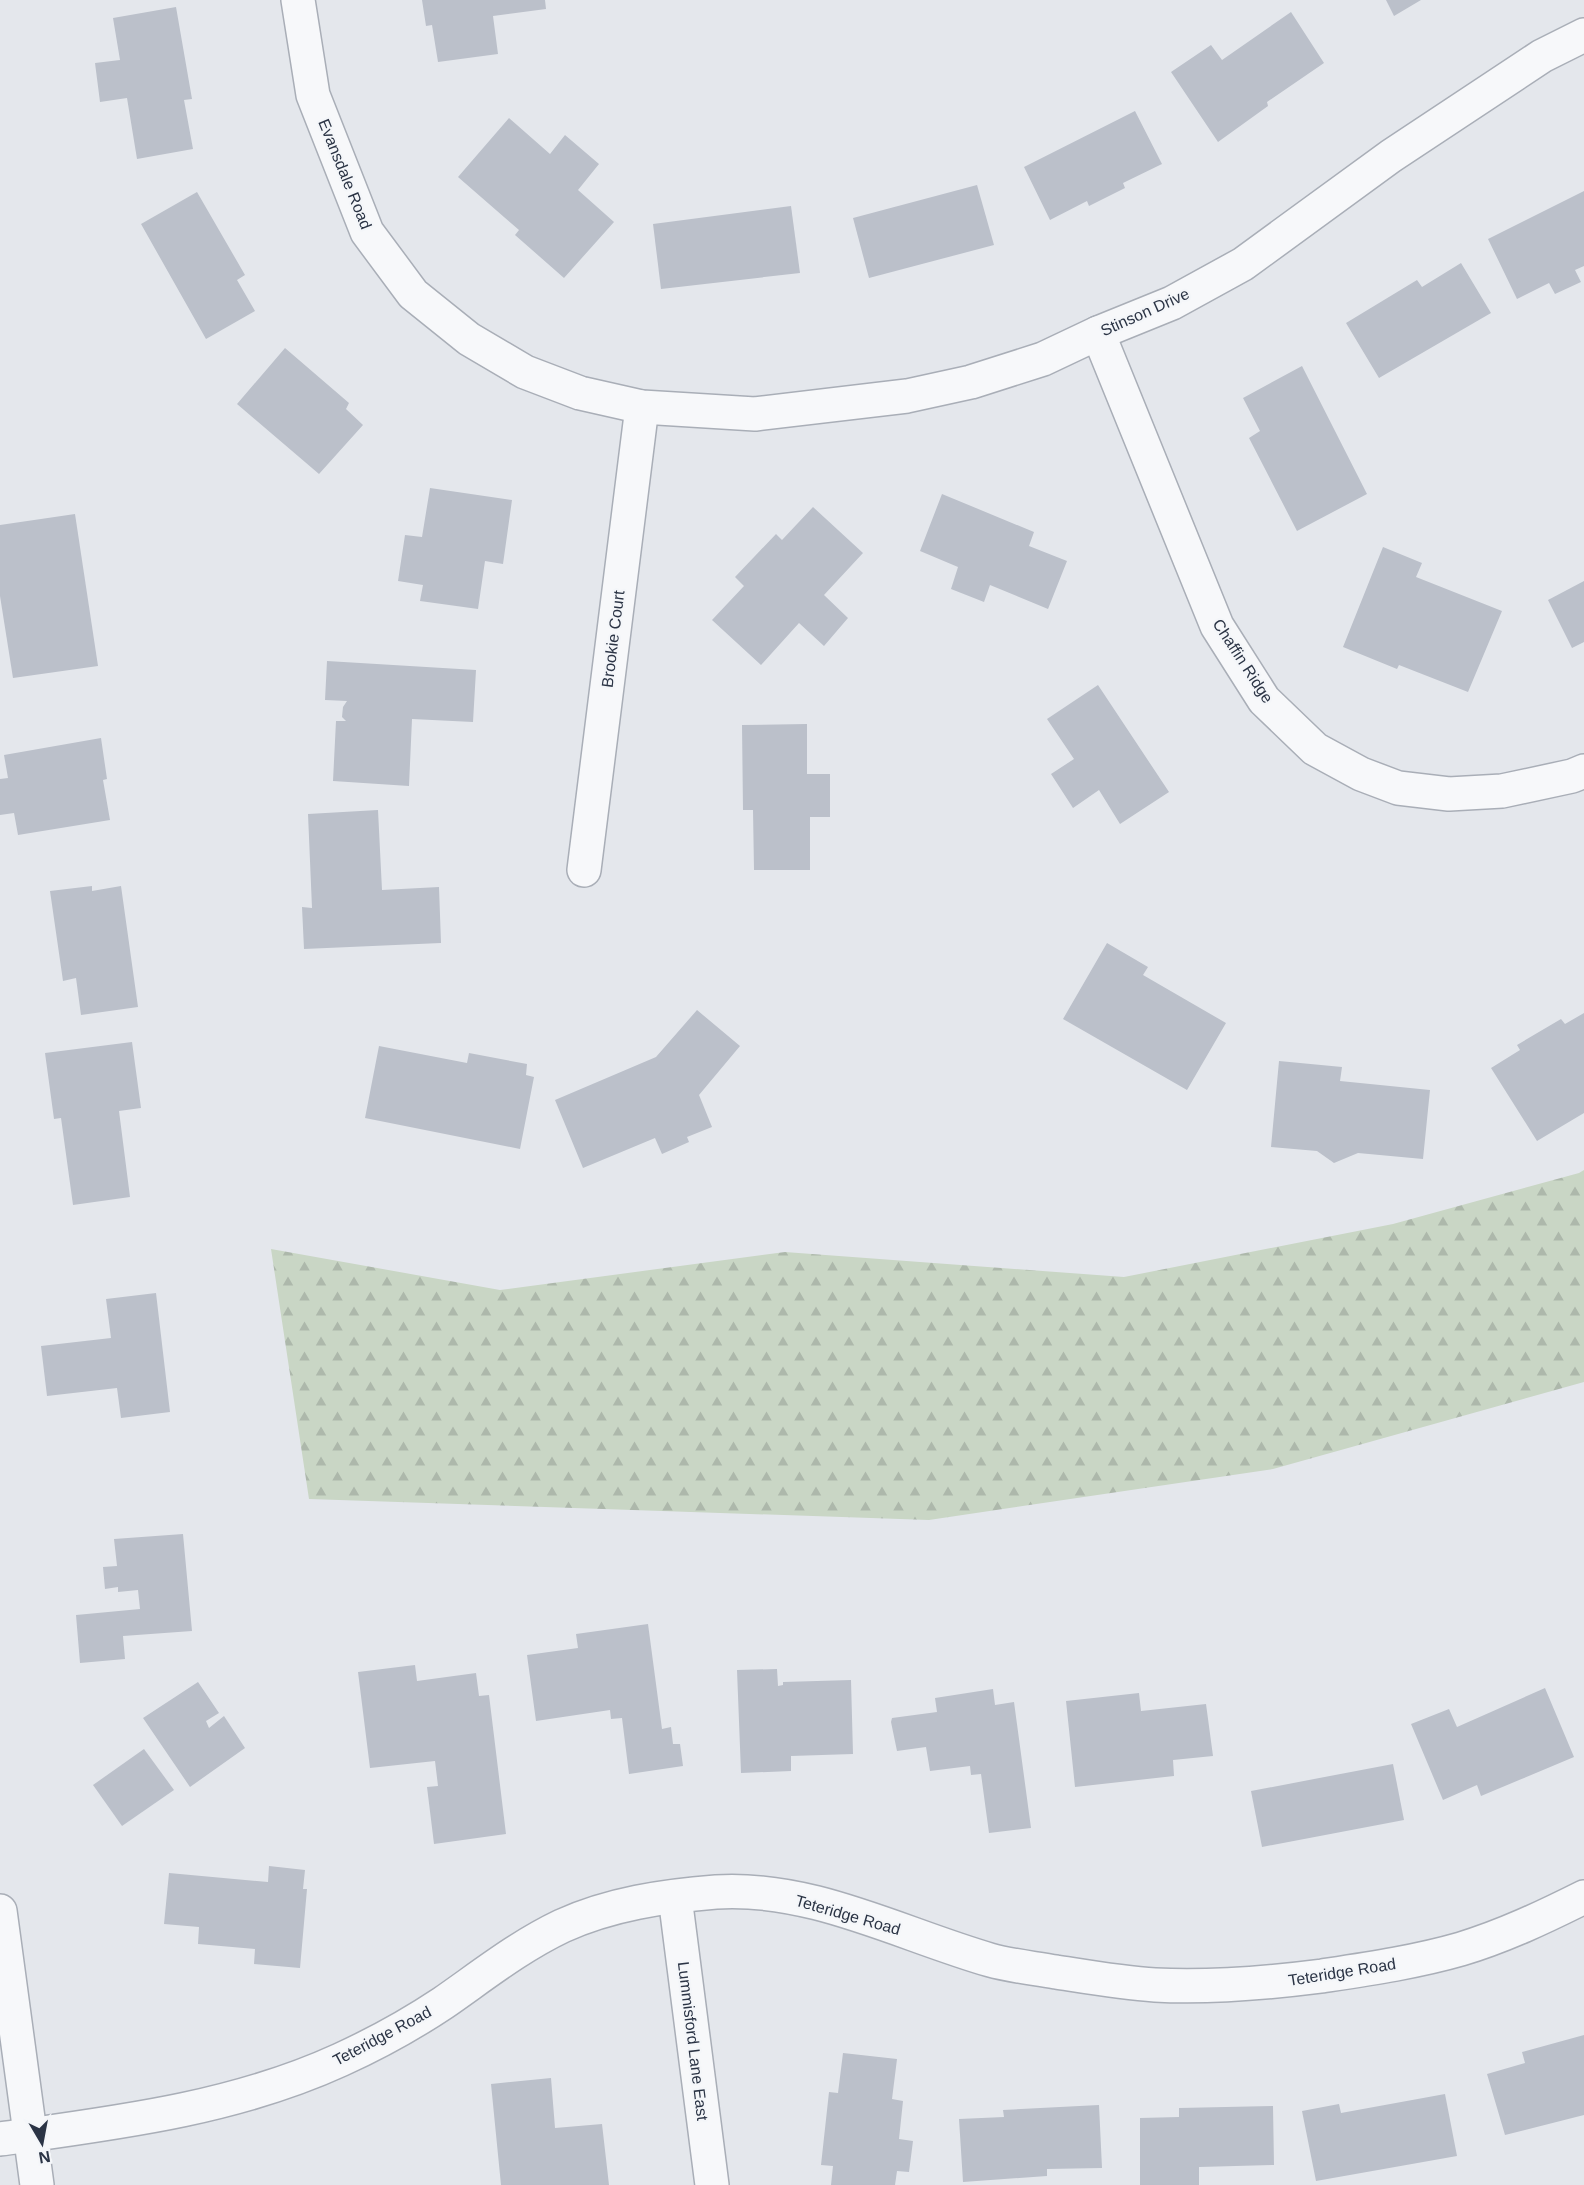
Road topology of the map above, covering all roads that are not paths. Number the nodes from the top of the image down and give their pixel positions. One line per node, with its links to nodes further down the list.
1 (298, 0): 4 (street, Evansdale Road)
2 (1584, 35): 3 (street, Stinson Drive)
3 (1098, 333): 4 (street, Stinson Drive); 5 (street, Chaffin Ridge)
4 (642, 407): 6 (street, Brookie Court)
5 (1584, 771)
6 (584, 870)
7 (675, 1897): 8 (street, Teteridge Road); 10 (street, Teteridge Road); 12 (street, Lummisford Lane East)
8 (1584, 1897)
9 (0, 1911): 10 (street)
10 (15, 2137): 11 (street)
11 (38, 2185)
12 (712, 2185)

